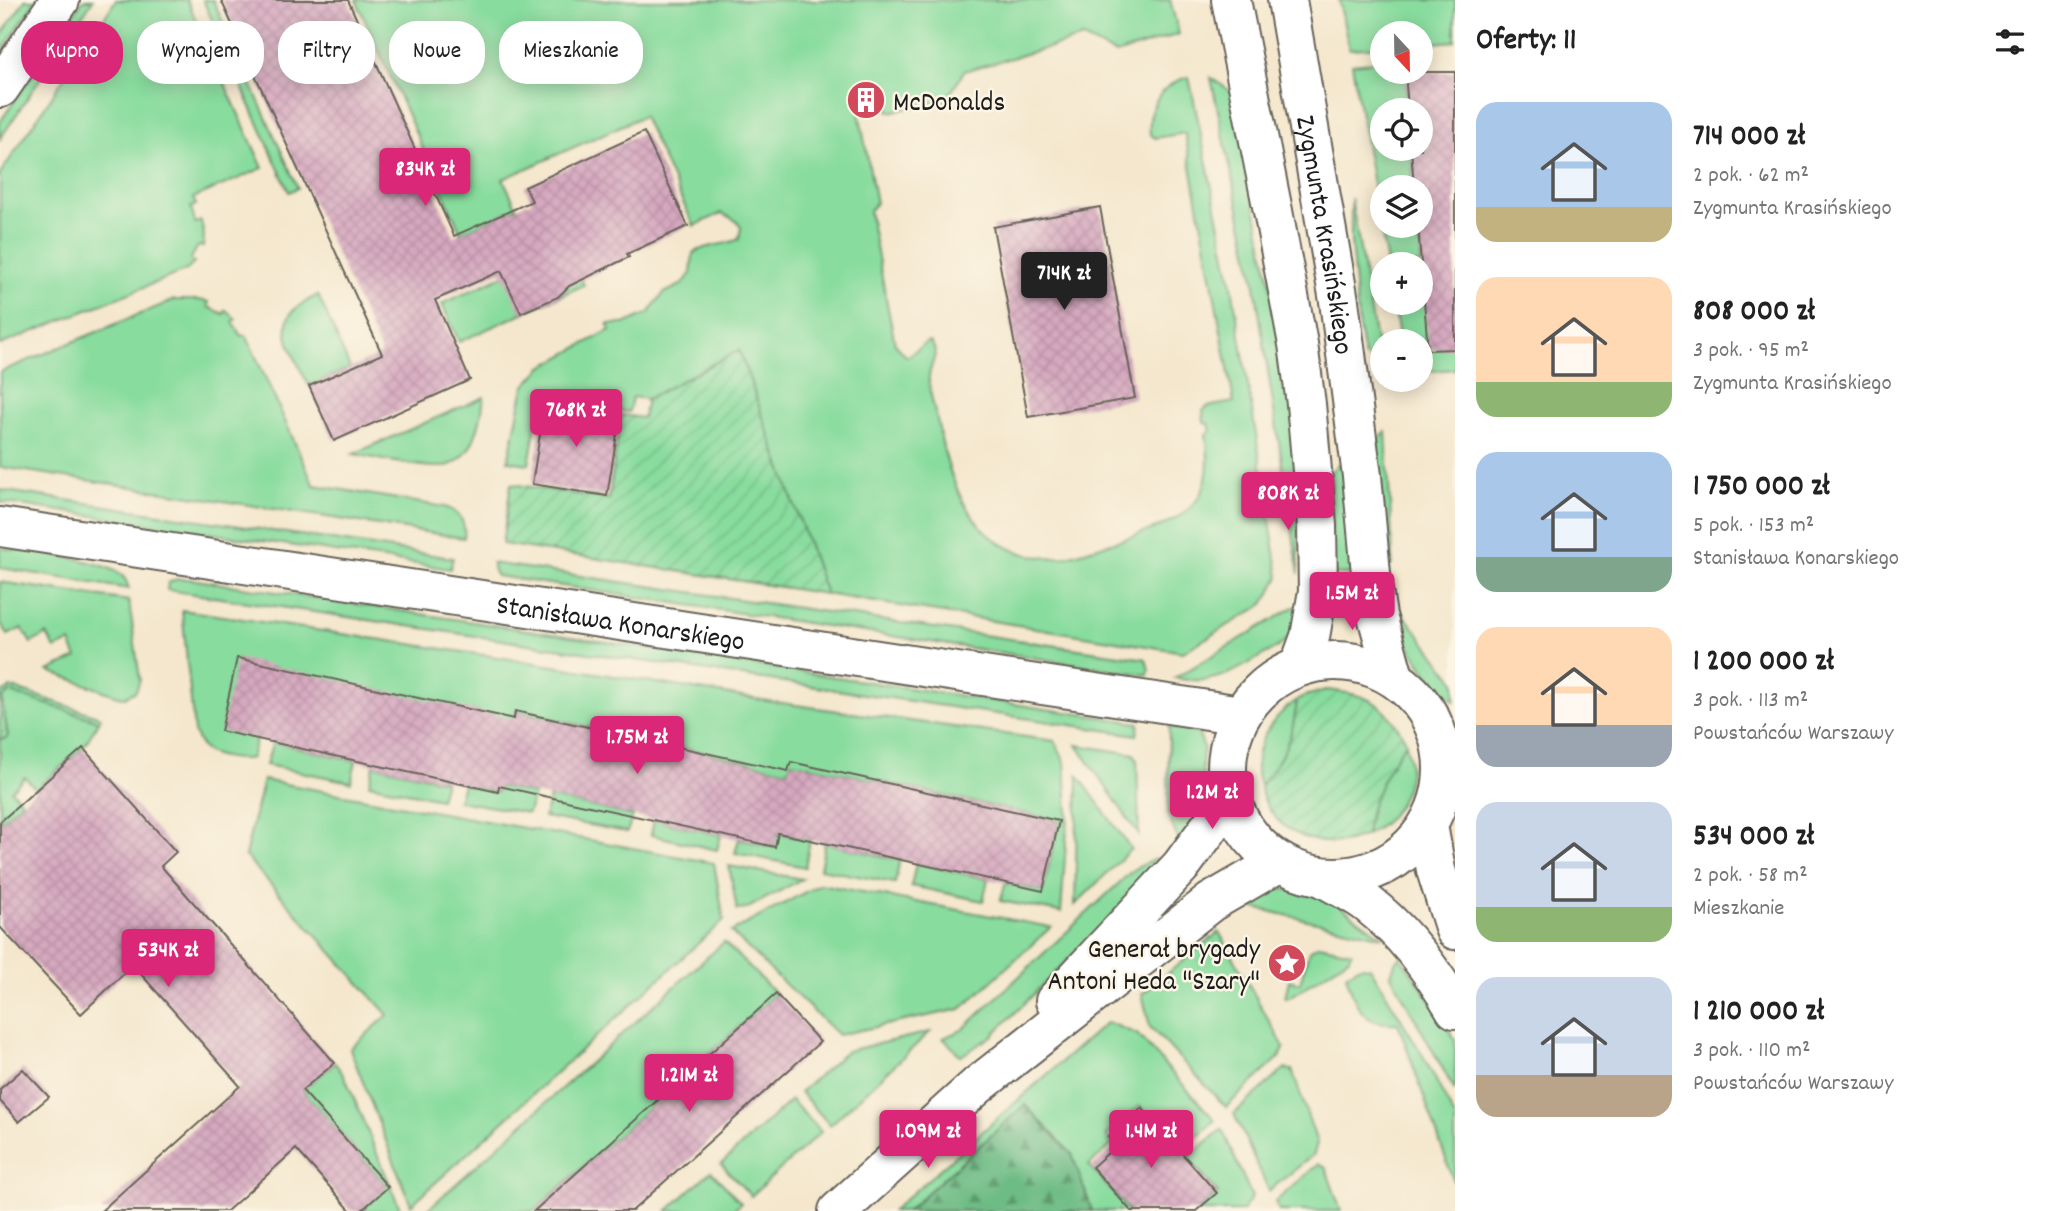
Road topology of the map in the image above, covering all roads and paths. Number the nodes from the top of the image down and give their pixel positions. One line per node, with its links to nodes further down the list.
1 (60, 0): 4 (street)
2 (1231, 0): 6 (street, Zygmunta Krasińskiego)
3 (1287, 0): 7 (street, Zygmunta Krasińskiego)
4 (0, 88)
5 (0, 527): 8 (street, Stanisława Konarskiego)
6 (1298, 667): 7 (street); 8 (street)
7 (1394, 677): 9 (street)
8 (1241, 715): 10 (street)
9 (1443, 721): 11 (street)
10 (1231, 798): 12 (street); 16 (street)
11 (1440, 808): 13 (street); 14 (street)
12 (1280, 862): 13 (street); 16 (street)
13 (1320, 876): 15 (street)
14 (1455, 930)
15 (1455, 1009)
16 (978, 1085): 17 (street)
17 (838, 1211)

